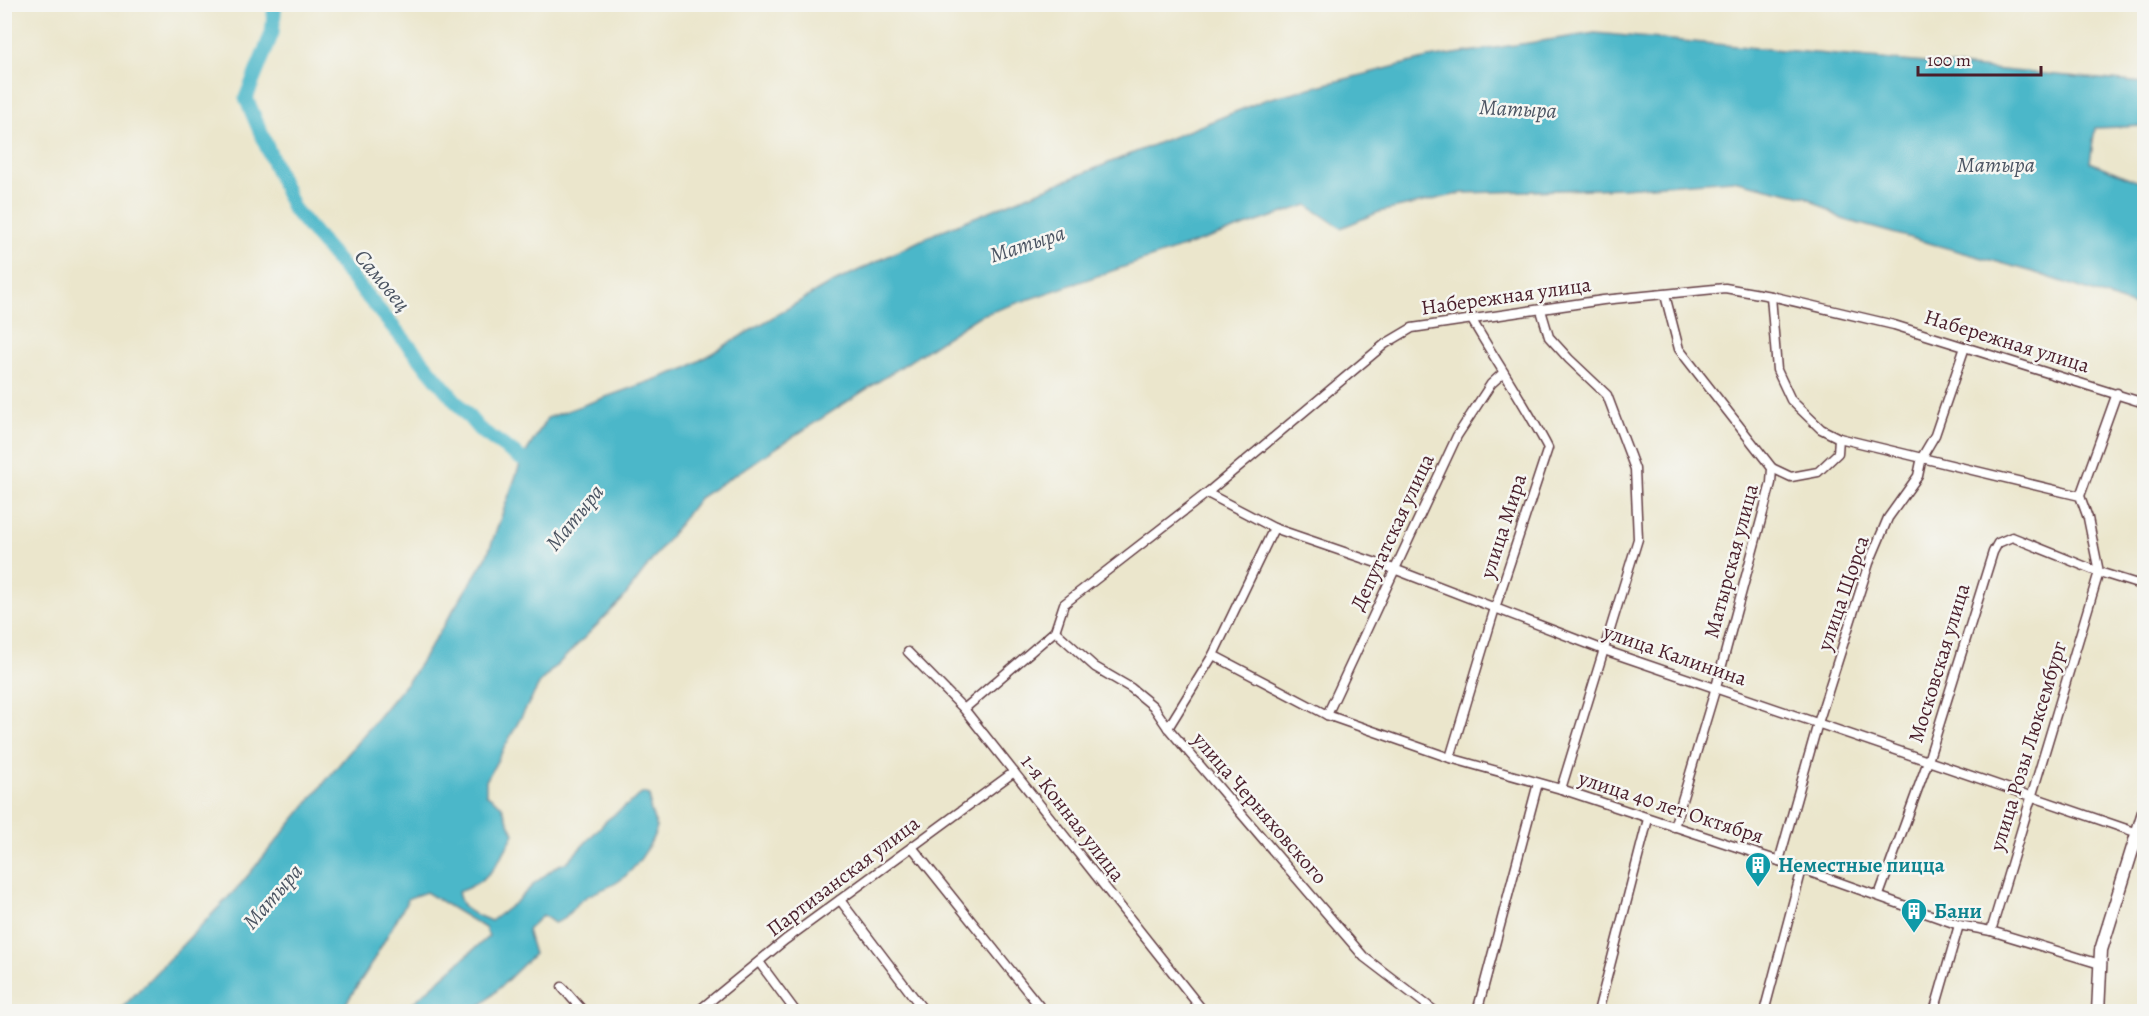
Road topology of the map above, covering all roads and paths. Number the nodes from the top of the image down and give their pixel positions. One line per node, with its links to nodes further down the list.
1 (1665, 295): 2 (street, Набережная улица); 3 (street, Набережная улица); 11 (street, Матырская улица)
2 (1771, 296): 5 (street, Набережная улица); 9 (street)
3 (1541, 310): 4 (street, Набережная улица); 20 (street)
4 (1472, 320): 6 (street, улица Мира); 12 (street, Набережная улица)
5 (1965, 347): 7 (street, Набережная улица); 10 (street, улица Щорса)
6 (1503, 373): 15 (street, Депутатская улица); 18 (street, улица Мира)
7 (2116, 393): 8 (street, Набережная улица); 13 (street)
8 (2145, 403)
9 (1839, 438): 10 (street); 11 (street)
10 (1922, 457): 13 (street); 26 (street, улица Щорса)
11 (1772, 468): 23 (street, Матырская улица)
12 (1207, 493): 14 (street, улица Калинина); 19 (street, Набережная улица)
13 (2080, 496): 16 (street)
14 (1274, 528): 15 (street, улица Калинина); 22 (street)
15 (1394, 569): 18 (street, улица Калинина); 25 (street, Депутатская улица)
16 (2099, 572): 17 (street, Московская улица); 29 (street, Московская улица); 33 (street, улица Розы Люксембург)
17 (2145, 586)
18 (1495, 608): 20 (street, улица Калинина); 28 (street, улица Мира)
19 (1055, 631): 24 (street, Набережная улица); 27 (street, улица Черняховского)
20 (1604, 650): 23 (street, улица Калинина); 32 (street)
21 (908, 652): 24 (street, 1-я Конная улица)
22 (1214, 655): 25 (street, улица 40 лет Октября); 27 (street)
23 (1716, 687): 26 (street, улица Калинина); 36 (street, Матырская улица)
24 (964, 709): 30 (street, 1-я Конная улица)
25 (1328, 715): 28 (street, улица 40 лет Октября)
26 (1818, 723): 29 (street, улица Калинина); 39 (street, улица Щорса)
27 (1168, 728): 54 (street, улица Черняховского)
28 (1450, 758): 31 (street, улица 40 лет Октября)
29 (1928, 761): 33 (street, улица Калинина); 41 (street, Московская улица)
30 (1014, 772): 38 (street, Партизанская улица); 53 (street, 1-я Конная улица)
31 (1538, 783): 32 (street, улица 40 лет Октября); 55 (street)
32 (1561, 789): 35 (street, улица 40 лет Октября)
33 (2032, 798): 37 (street, улица Калинина); 44 (street, улица Розы Люксембург)
34 (2145, 812): 37 (main road)
35 (1647, 819): 36 (street, улица 40 лет Октября); 56 (street)
36 (1674, 827): 39 (street, улица 40 лет Октября)
37 (2138, 833): 46 (main road)
38 (912, 847): 42 (street, Партизанская улица); 52 (street)
39 (1779, 861): 40 (street, улица 40 лет Октября)
40 (1802, 870): 41 (street, улица 40 лет Октября); 57 (street)
41 (1879, 896): 43 (street, улица 40 лет Октября)
42 (840, 900): 45 (street, Партизанская улица); 51 (street)
43 (1959, 924): 44 (street, улица 40 лет Октября); 58 (street)
44 (1991, 931): 46 (street, улица 40 лет Октября)
45 (759, 962): 49 (street, Партизанская улица); 50 (street)
46 (2100, 964): 59 (main road)
47 (562, 987): 48 (street)
48 (584, 1011)
49 (696, 1011)
50 (796, 1011)
51 (926, 1011)
52 (1044, 1011)
53 (1204, 1011)
54 (1436, 1011)
55 (1477, 1011)
56 (1598, 1011)
57 (1764, 1011)
58 (1934, 1011)
59 (2098, 1011)

